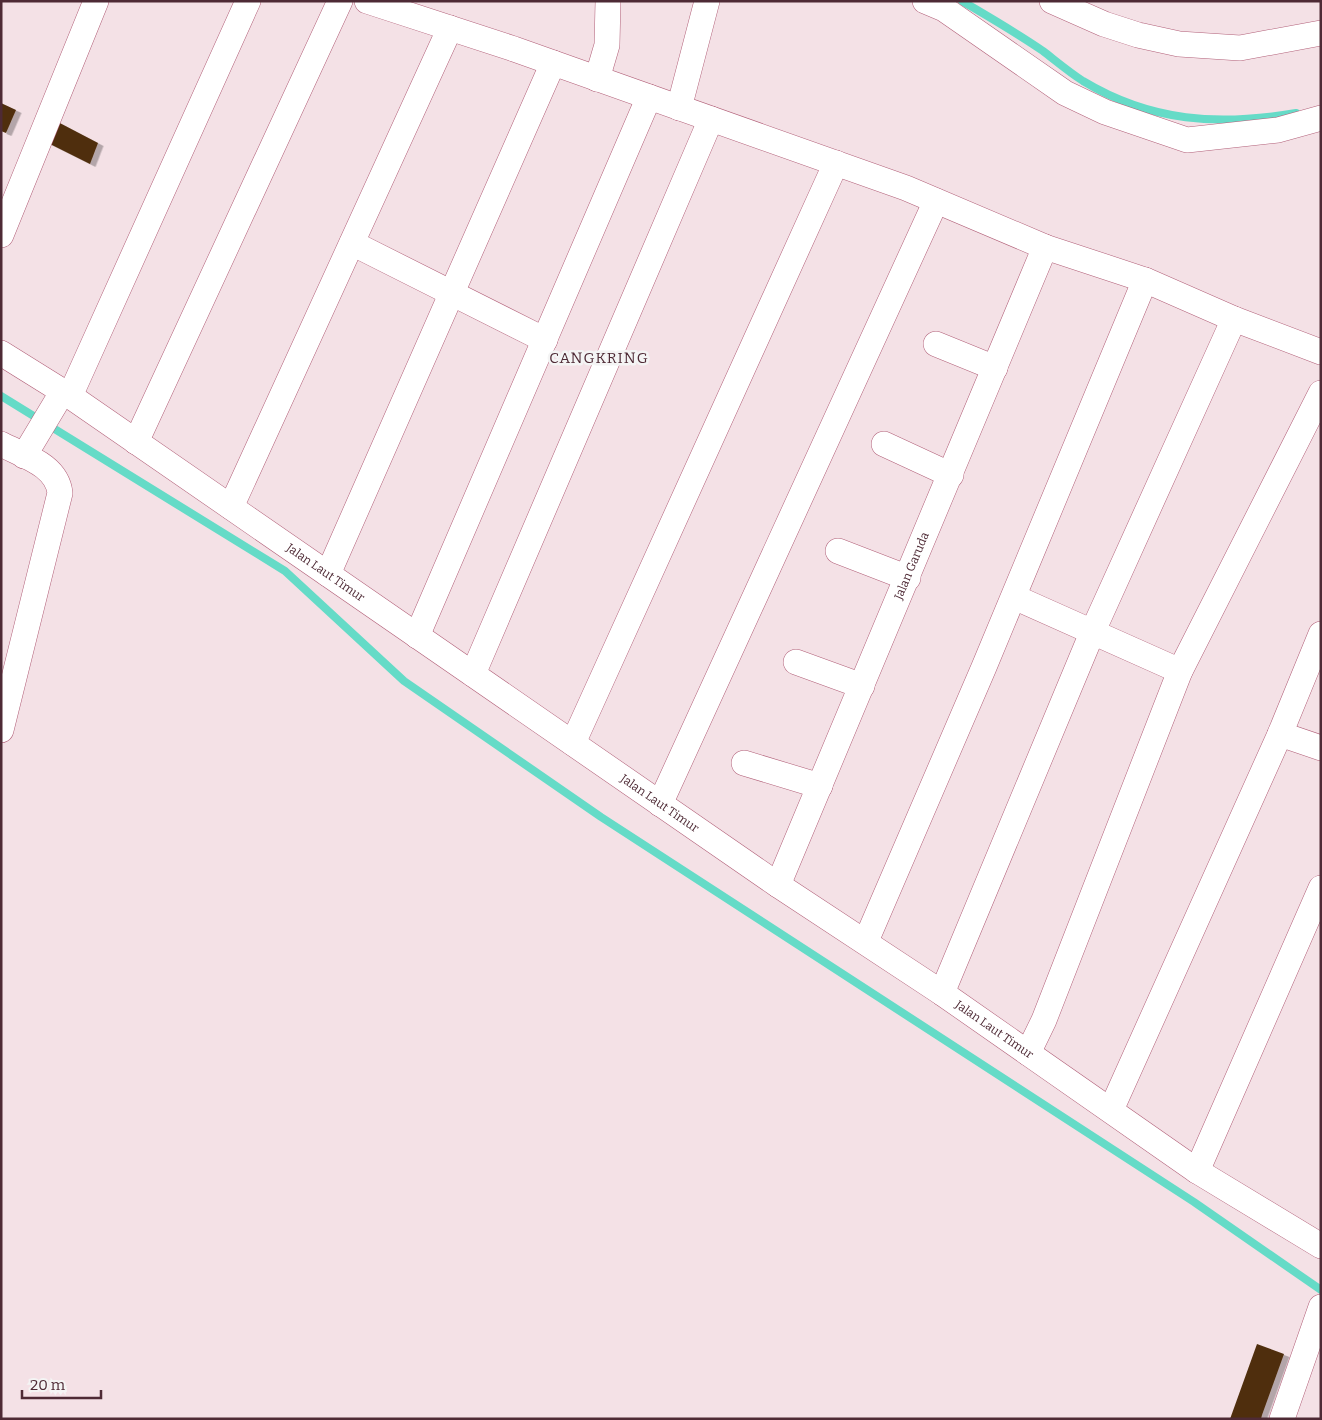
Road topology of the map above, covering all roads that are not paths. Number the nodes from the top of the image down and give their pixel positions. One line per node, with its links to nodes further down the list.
1 (96, 1): 19 (street)
2 (248, 1): 31 (street)
3 (340, 1): 32 (street)
4 (367, 1): 9 (street)
5 (608, 1): 12 (street)
6 (707, 1): 14 (street)
7 (925, 1): 15 (street)
8 (1052, 1): 10 (street)
9 (450, 28): 11 (street); 20 (street)
10 (1321, 33)
11 (553, 63): 12 (street); 23 (street)
12 (597, 79): 13 (street)
13 (649, 97): 14 (street); 25 (street)
14 (679, 108): 16 (street)
15 (1321, 118)
16 (711, 119): 17 (street); 47 (street)
17 (836, 163): 18 (street); 51 (street)
18 (936, 201): 21 (street); 55 (street)
19 (1, 236)
20 (352, 243): 23 (street); 37 (street)
21 (1045, 247): 22 (street); 29 (street, Jalan Garuda)
22 (1145, 280): 24 (street); 41 (street)
23 (452, 292): 25 (street); 39 (street)
24 (1234, 319): 27 (street); 42 (street)
25 (545, 340): 44 (street)
26 (936, 344): 29 (street)
27 (1321, 352)
28 (1, 353): 31 (street, Jalan Laut Timur)
29 (995, 368): 36 (street, Jalan Garuda)
30 (1321, 393): 46 (street)
31 (62, 397): 32 (street, Jalan Laut Timur); 35 (street)
32 (136, 442): 37 (street, Jalan Laut Timur)
33 (1, 444): 35 (street)
34 (884, 444): 36 (street)
35 (28, 448): 49 (street)
36 (951, 475): 40 (street, Jalan Garuda)
37 (231, 507): 39 (street, Jalan Laut Timur)
38 (838, 551): 40 (street)
39 (328, 574): 44 (street, Jalan Laut Timur)
40 (908, 578): 48 (street, Jalan Garuda)
41 (1014, 597): 42 (street); 58 (street)
42 (1092, 633): 46 (street); 59 (street)
43 (1321, 634): 50 (street)
44 (417, 636): 47 (street, Jalan Laut Timur)
45 (796, 662): 48 (street)
46 (1180, 670): 60 (street)
47 (473, 674): 51 (street, Jalan Laut Timur)
48 (862, 686): 54 (street, Jalan Garuda)
49 (1, 730)
50 (1280, 734): 52 (street); 61 (street)
51 (573, 743): 55 (street, Jalan Laut Timur)
52 (1321, 748)
53 (744, 762): 54 (street)
54 (820, 786): 56 (street, Jalan Garuda)
55 (660, 804): 56 (street, Jalan Laut Timur)
56 (778, 885): 58 (street, Jalan Laut Timur)
57 (1321, 888): 62 (street)
58 (866, 941): 59 (street, Jalan Laut Timur)
59 (942, 993): 60 (street, Jalan Laut Timur)
60 (1028, 1053): 61 (street, Jalan Laut Timur)
61 (1111, 1110): 62 (street, Jalan Laut Timur)
62 (1196, 1171): 63 (street, Jalan Laut Timur)
63 (1321, 1246)
64 (1321, 1307): 65 (street)
65 (1282, 1419)

